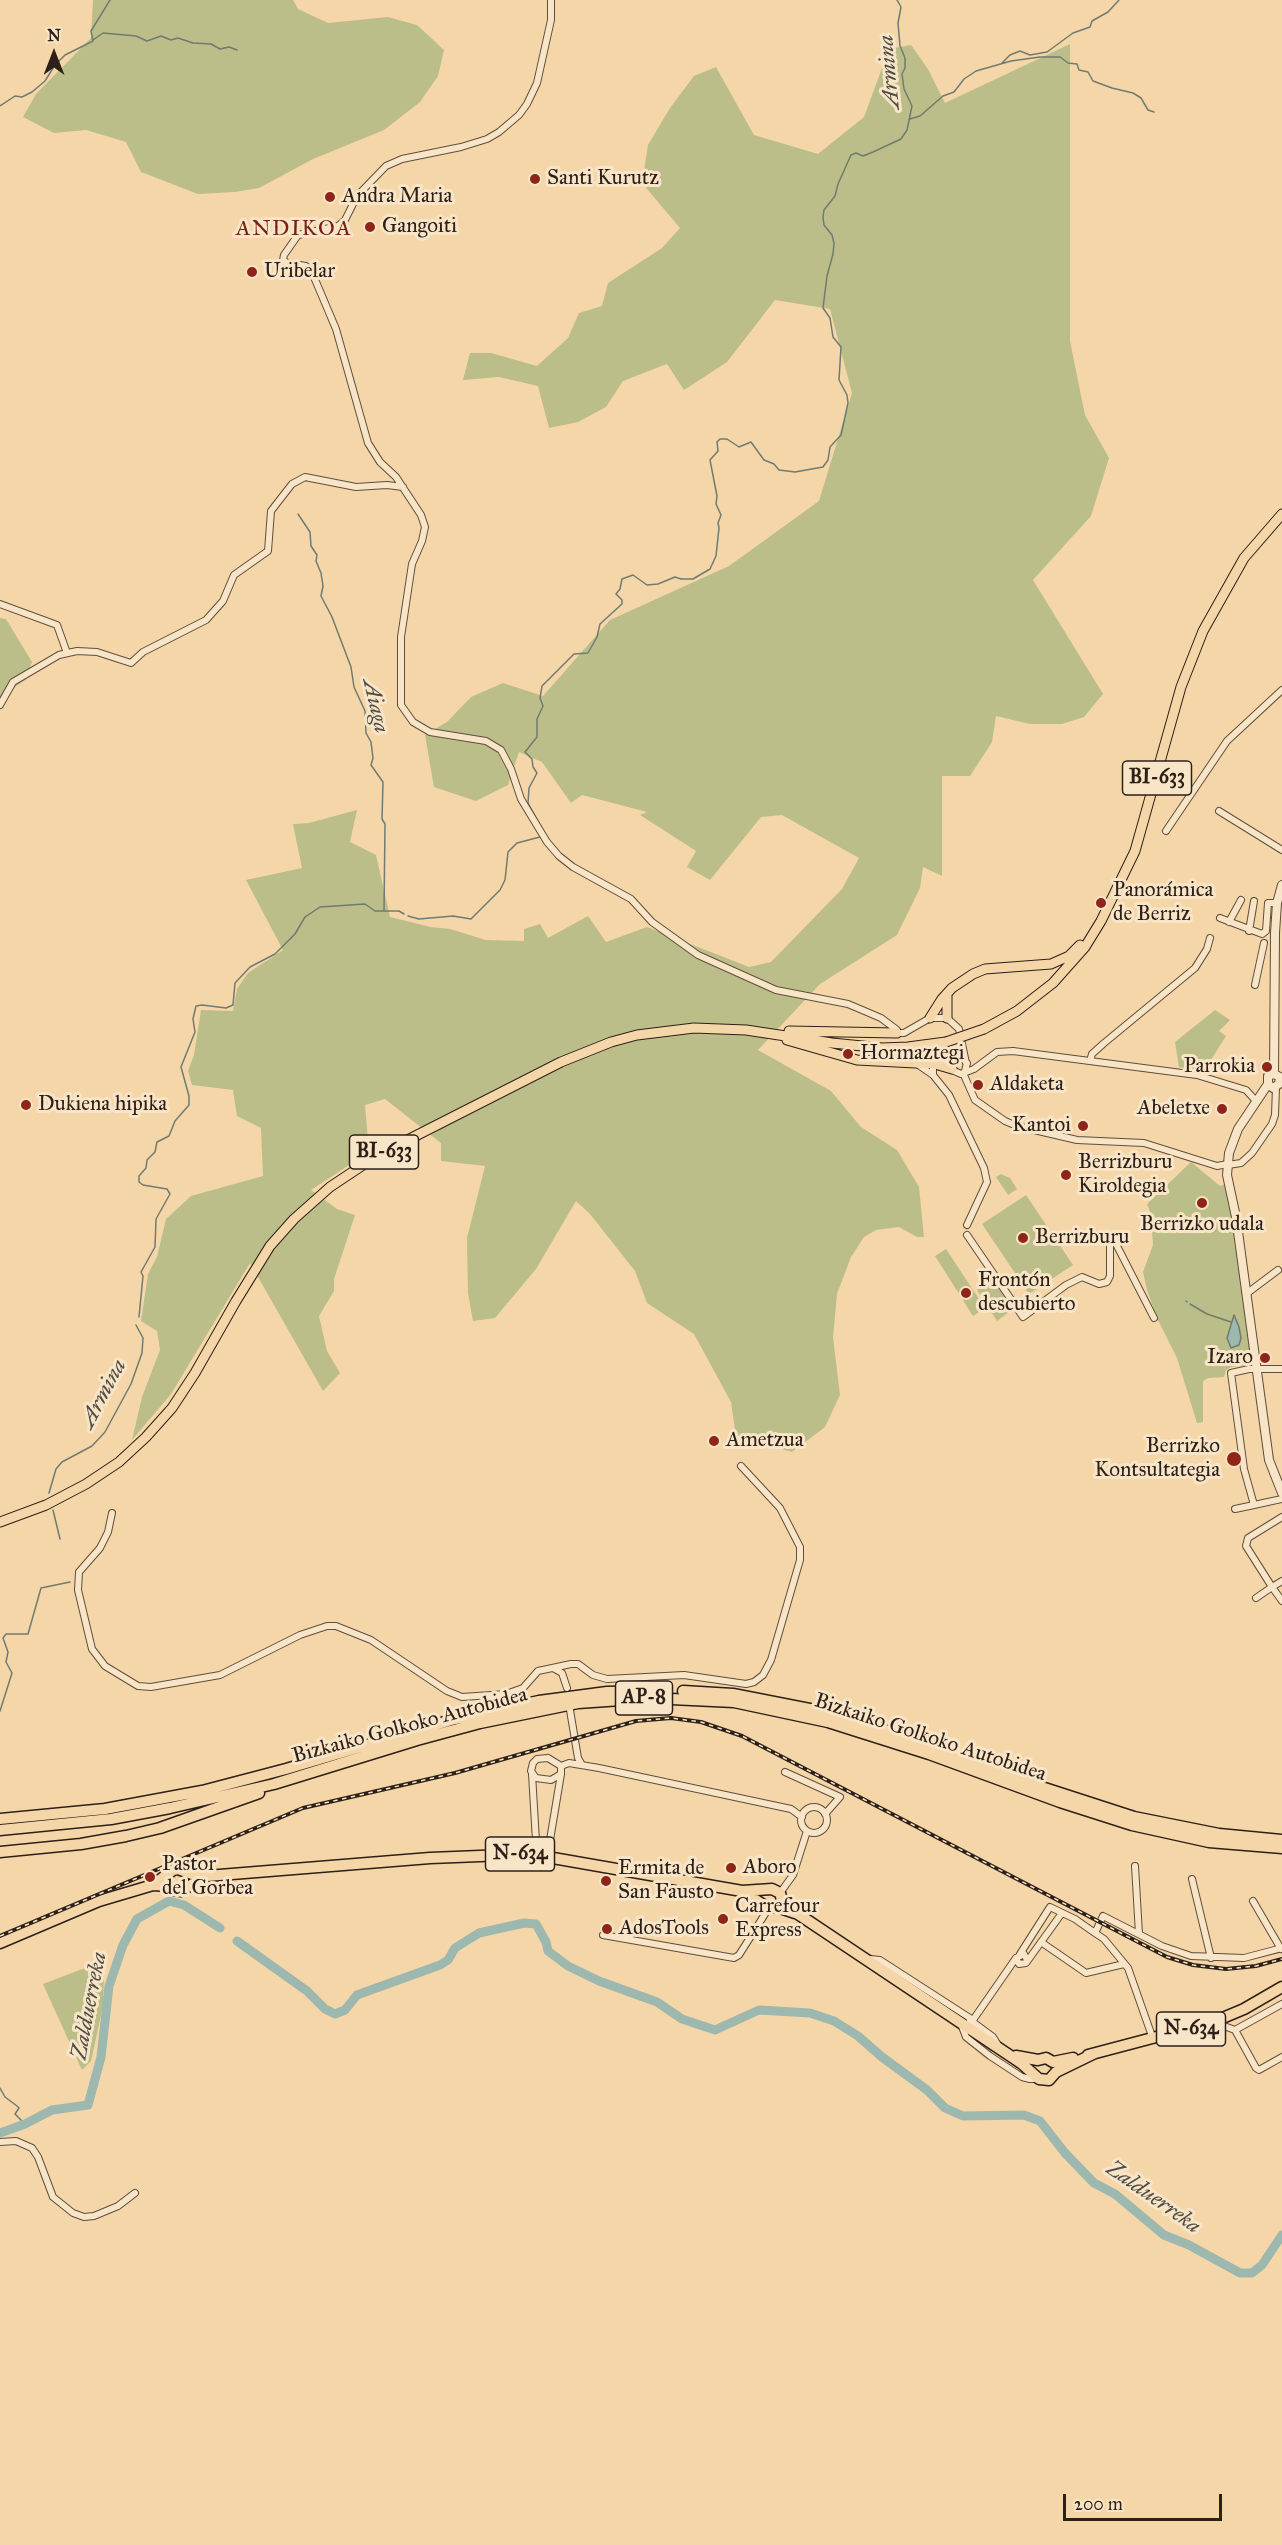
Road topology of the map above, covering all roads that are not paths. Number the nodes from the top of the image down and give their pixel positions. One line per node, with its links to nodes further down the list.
1 (551, 0): 2 (street)
2 (403, 488): 5 (street); 28 (street)
3 (1282, 514): 17 (main road, BI-633)
4 (0, 604): 5 (street)
5 (67, 653): 7 (street)
6 (1282, 690): 9 (street)
7 (0, 705)
8 (1219, 811): 10 (street)
9 (1166, 831)
10 (1282, 850)
11 (1282, 885): 14 (street)
12 (1241, 900): 18 (street)
13 (1254, 901): 20 (street)
14 (1277, 903): 15 (street); 20 (street)
15 (1279, 917): 19 (street)
16 (1220, 918): 18 (street)
17 (1101, 921): 24 (main road); 29 (main road, BI-633, bridge)
18 (1228, 922): 20 (street)
19 (1279, 927): 38 (street)
20 (1249, 931)
21 (1210, 938): 31 (street)
22 (1264, 943): 23 (street)
23 (1255, 985)
24 (947, 996): 25 (main road); 26 (main road)
25 (930, 1018): 26 (street); 28 (street)
26 (947, 1018): 30 (street)
27 (754, 1031): 28 (main road); 29 (main road, BI-633); 59 (main road, BI-633)
28 (897, 1033)
29 (774, 1034): 33 (main road)
30 (962, 1045): 32 (street); 35 (street)
31 (1090, 1061): 36 (street); 39 (street)
32 (966, 1063): 35 (street); 36 (street)
33 (916, 1064): 34 (main road); 37 (street)
34 (935, 1064): 35 (main road); 37 (street)
35 (953, 1065): 36 (street); 37 (street)
36 (966, 1071): 43 (street)
37 (936, 1077): 45 (street)
38 (1278, 1081): 40 (street); 42 (street)
39 (1246, 1090): 40 (street); 41 (street)
40 (1261, 1093): 41 (street)
41 (1256, 1101): 42 (street)
42 (1228, 1165): 43 (street); 44 (street)
43 (1216, 1166): 44 (street)
44 (1229, 1183): 48 (street)
45 (967, 1225)
46 (967, 1235): 49 (street)
47 (1278, 1270): 48 (street)
48 (1246, 1294): 50 (street)
49 (1154, 1318)
50 (1256, 1369): 51 (street); 53 (street); 55 (street)
51 (1282, 1369)
52 (741, 1466): 64 (street)
53 (1282, 1493)
54 (1282, 1499): 55 (street)
55 (1254, 1505): 56 (street)
56 (1235, 1509)
57 (112, 1513): 65 (street)
58 (1282, 1517): 61 (street)
59 (0, 1522)
60 (1282, 1581): 61 (street)
61 (1272, 1587): 62 (street); 63 (street)
62 (1256, 1598)
63 (1282, 1601)
64 (571, 1664): 65 (street); 66 (street)
65 (552, 1668): 66 (street)
66 (562, 1673): 67 (street)
67 (567, 1688)
68 (570, 1710): 69 (street)
69 (578, 1751): 70 (street); 72 (street)
70 (569, 1763): 71 (street); 72 (street)
71 (561, 1766): 75 (street); 76 (street)
72 (582, 1766): 80 (street)
73 (332, 1767): 82 (highway, Bizkaiko Golkoko Autobidea / AP-8); 87 (highway, Bizkaiko Golkoko Autobidea / AP-8); 88 (highway)
74 (785, 1772): 79 (street)
75 (532, 1774): 76 (street); 86 (street)
76 (561, 1774): 84 (street)
77 (0, 1812): 78 (highway)
78 (59, 1814): 81 (highway, Bizkaiko Golkoko Autobidea / AP-8); 85 (highway, Bizkaiko Golkoko Autobidea / AP-8)
79 (825, 1814): 80 (street); 83 (street)
80 (802, 1817): 83 (street)
81 (0, 1819)
82 (0, 1830)
83 (807, 1831): 97 (street)
84 (550, 1840)
85 (1282, 1840)
86 (536, 1841)
87 (1282, 1848)
88 (0, 1851)
89 (1135, 1866): 102 (street)
90 (187, 1872): 91 (highway, N-634); 93 (highway, N-634); 94 (highway)
91 (207, 1876): 94 (highway, N-634); 95 (highway, N-634)
92 (1192, 1879): 108 (street)
93 (169, 1881): 94 (highway, N-634); 105 (highway, N-634)
94 (188, 1887)
95 (742, 1891): 96 (highway, N-634); 99 (highway, N-634)
96 (765, 1891): 97 (highway, N-634); 99 (highway)
97 (779, 1900): 99 (highway, N-634); 107 (highway, N-634)
98 (1253, 1901): 106 (street)
99 (764, 1909): 103 (street)
100 (1062, 1913): 101 (street); 104 (street); 109 (street)
101 (1095, 1933): 102 (street); 110 (street)
102 (1138, 1934): 108 (street)
103 (603, 1935)
104 (1041, 1942): 109 (street); 110 (street)
105 (0, 1943)
106 (1281, 1949): 108 (street)
107 (863, 1958): 113 (street); 114 (highway, N-634)
108 (1211, 1958)
109 (1019, 1959): 113 (street)
110 (1124, 1964): 117 (street)
111 (1282, 1987): 115 (highway, N-634)
112 (1282, 2004): 116 (street)
113 (973, 2020): 114 (street); 118 (street)
114 (958, 2021): 118 (highway, N-634); 122 (street)
115 (1188, 2030): 116 (street); 117 (highway, N-634)
116 (1236, 2030): 119 (street)
117 (1153, 2039): 121 (highway, N-634)
118 (1004, 2052): 120 (highway, N-634); 122 (highway, N-634)
119 (1282, 2057)
120 (1038, 2060): 121 (highway, N-634); 122 (highway)
121 (1054, 2067): 122 (highway, N-634)
122 (1034, 2075)
123 (0, 2142): 124 (street)
124 (135, 2193)

